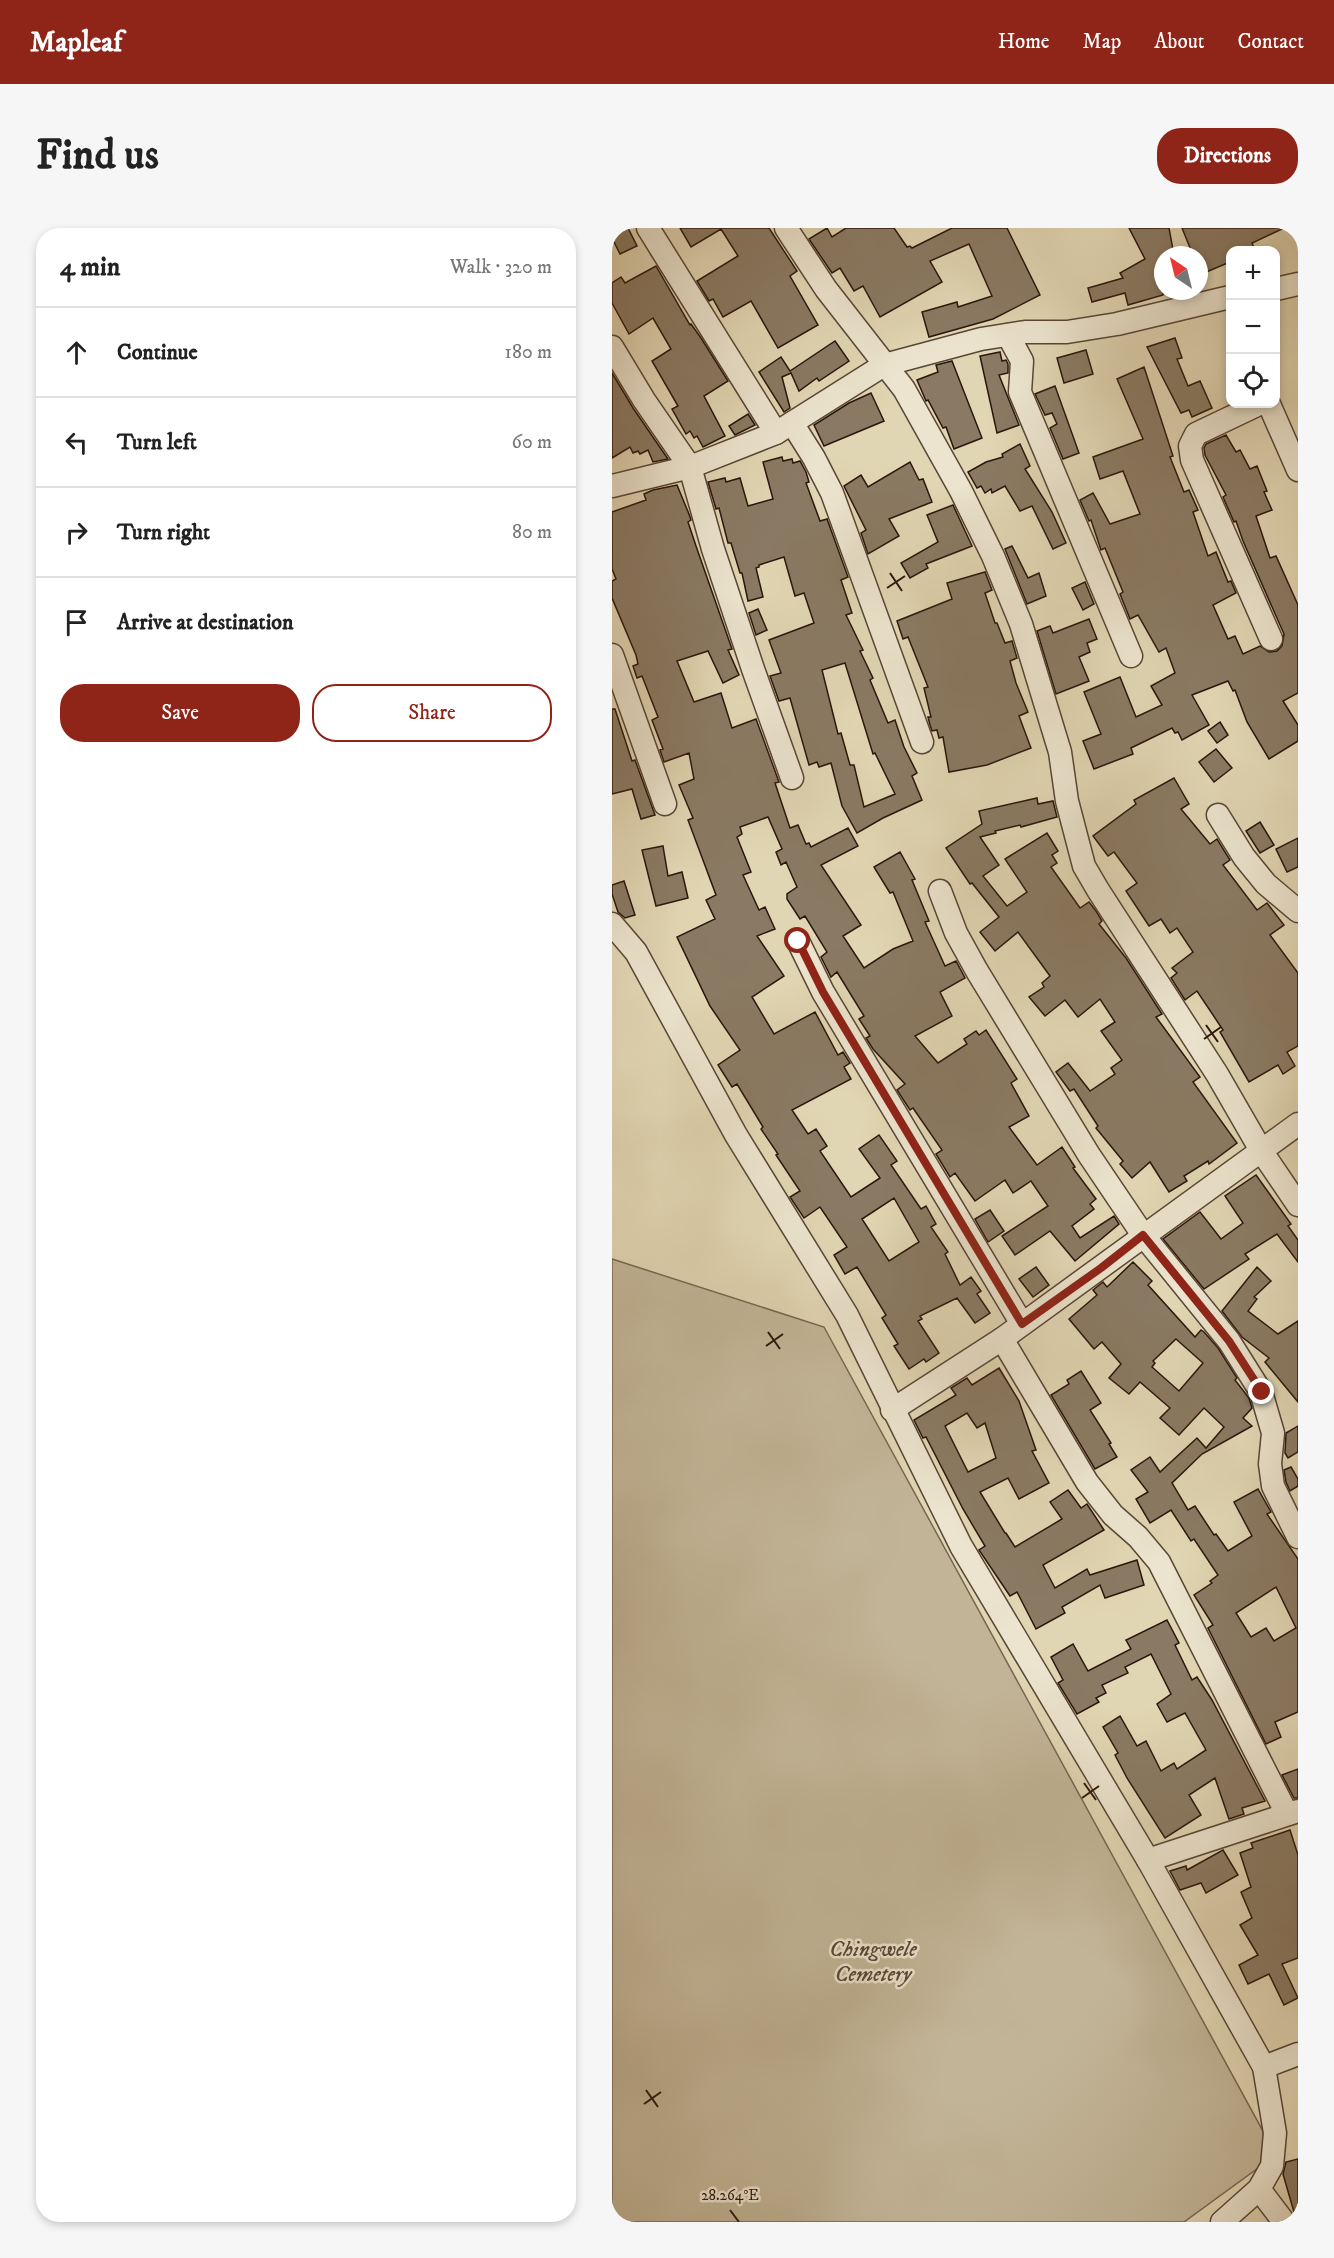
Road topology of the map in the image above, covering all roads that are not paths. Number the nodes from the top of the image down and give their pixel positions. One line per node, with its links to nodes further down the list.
1 (648, 228): 11 (street)
2 (786, 228): 8 (street)
3 (1298, 284): 4 (street)
4 (1280, 288)
5 (1226, 298): 6 (street)
6 (1008, 335): 8 (street); 17 (street)
7 (612, 347): 12 (street)
8 (884, 365): 11 (street); 27 (street)
9 (1251, 408): 15 (street)
10 (1271, 408): 13 (street)
11 (784, 428): 12 (street); 18 (street)
12 (690, 467): 14 (street); 19 (street)
13 (1298, 470)
14 (612, 486)
15 (1271, 639)
16 (612, 655): 20 (street)
17 (1131, 656)
18 (922, 742)
19 (792, 778)
20 (665, 804)
21 (1218, 815): 23 (street)
22 (940, 891): 29 (street)
23 (1298, 911)
24 (612, 924): 32 (street)
25 (798, 941): 30 (street)
26 (1298, 1124): 27 (street)
27 (1262, 1152): 28 (street); 29 (street)
28 (1298, 1205)
29 (1143, 1235): 30 (street); 33 (street)
30 (1022, 1324): 31 (street)
31 (1002, 1339): 32 (street); 34 (street)
32 (892, 1410): 35 (street)
33 (1298, 1538)
34 (1293, 1813): 35 (street)
35 (1148, 1860): 37 (street)
36 (1298, 2054): 37 (street)
37 (1264, 2067): 38 (street)
38 (1259, 2189): 39 (street); 40 (street)
39 (1222, 2222)
40 (1284, 2222)

